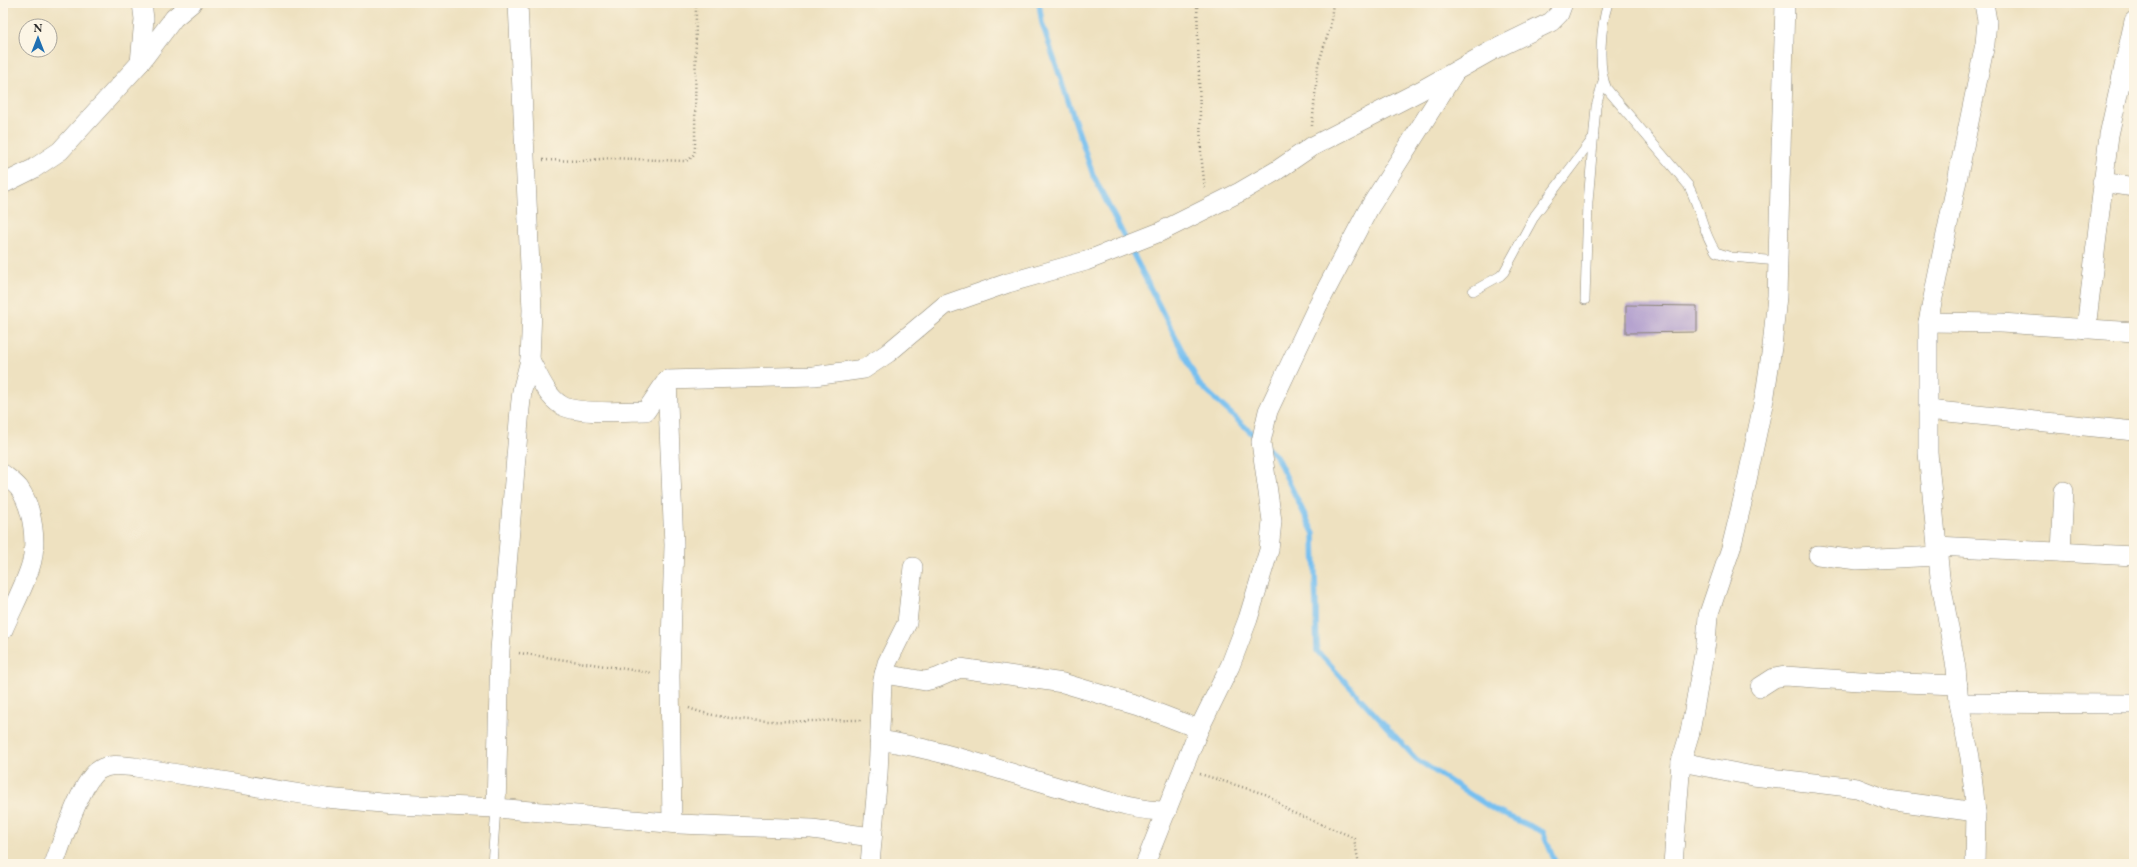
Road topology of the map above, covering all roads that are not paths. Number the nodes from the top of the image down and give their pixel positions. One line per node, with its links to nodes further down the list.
1 (142, 3): 9 (street)
2 (192, 3): 9 (street)
3 (518, 3): 22 (street)
4 (1563, 3): 10 (street)
5 (1608, 3): 11 (lane)
6 (1786, 3): 16 (street)
7 (1984, 3): 19 (street)
8 (2134, 21): 13 (street)
9 (140, 63): 14 (street)
10 (1457, 69): 23 (street); 38 (street)
11 (1603, 81): 12 (lane); 16 (lane)
12 (1594, 137): 17 (lane); 18 (lane)
13 (2102, 182): 15 (street); 20 (street)
14 (3, 184)
15 (2134, 187)
16 (1778, 261): 40 (street)
17 (1474, 291)
18 (1585, 300)
19 (1928, 322): 20 (street); 24 (street)
20 (2086, 329): 21 (street)
21 (2134, 332)
22 (530, 360): 23 (street); 41 (street)
23 (667, 380): 44 (street)
24 (1928, 410): 25 (street); 28 (street)
25 (2134, 431)
26 (3, 474): 33 (street)
27 (2064, 491): 29 (street)
28 (1937, 551): 29 (street); 30 (street); 36 (street)
29 (2061, 552): 31 (street)
30 (1818, 555)
31 (2134, 556)
32 (913, 567): 34 (street)
33 (3, 630)
34 (884, 674): 38 (street); 39 (street)
35 (1760, 687): 36 (street)
36 (1959, 694): 37 (street); 43 (street)
37 (2134, 704)
38 (1199, 729): 42 (street)
39 (879, 740): 42 (street); 45 (street)
40 (1681, 762): 43 (street); 50 (street)
41 (496, 808): 44 (street); 46 (street); 47 (lane)
42 (1166, 811): 49 (street)
43 (1976, 812): 51 (street)
44 (672, 823): 45 (street)
45 (872, 837): 48 (street)
46 (54, 864)
47 (492, 864)
48 (870, 864)
49 (1145, 864)
50 (1673, 864)
51 (1974, 864)

